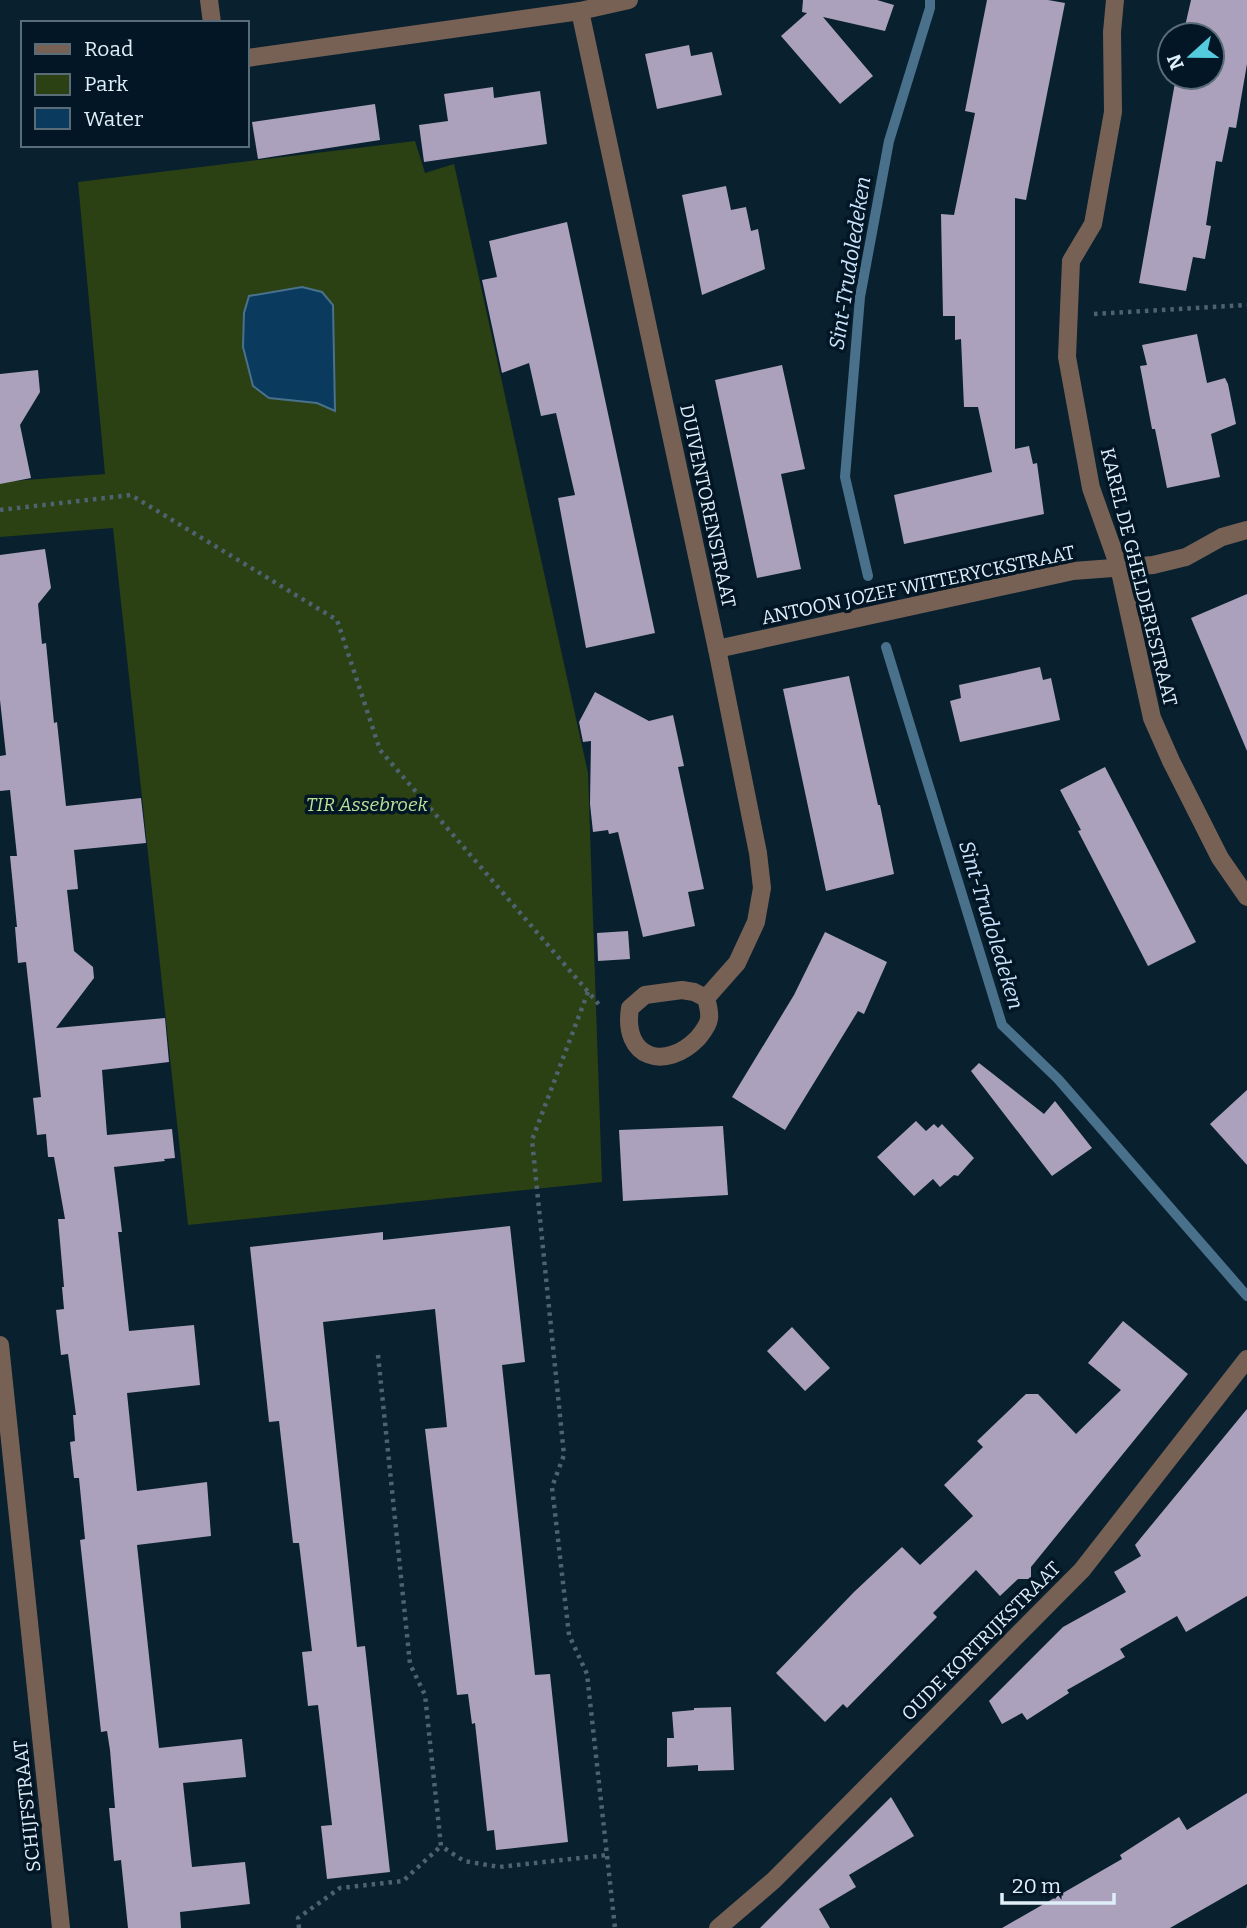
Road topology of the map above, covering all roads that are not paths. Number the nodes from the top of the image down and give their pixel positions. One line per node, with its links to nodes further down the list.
1 (209, 0): 5 (street)
2 (629, 0): 4 (street)
3 (1115, 0): 8 (street, KAREL DE GHELDERESTRAAT)
4 (580, 11): 6 (street); 9 (street, DUIVENTORENSTRAAT)
5 (212, 21)
6 (248, 58)
7 (1247, 530): 8 (street, ANTOON JOZEF WITTERYCKSTRAAT)
8 (1119, 567): 9 (street, ANTOON JOZEF WITTERYCKSTRAAT); 10 (street, KAREL DE GHELDERESTRAAT)
9 (717, 649): 11 (street, DUIVENTORENSTRAAT)
10 (1247, 897)
11 (706, 998): 11 (street)
12 (0, 1345): 14 (street, SCHIJFSTRAAT)
13 (1247, 1360): 15 (street, OUDE KORTRIJKSTRAAT)
14 (61, 1928)
15 (718, 1928)

